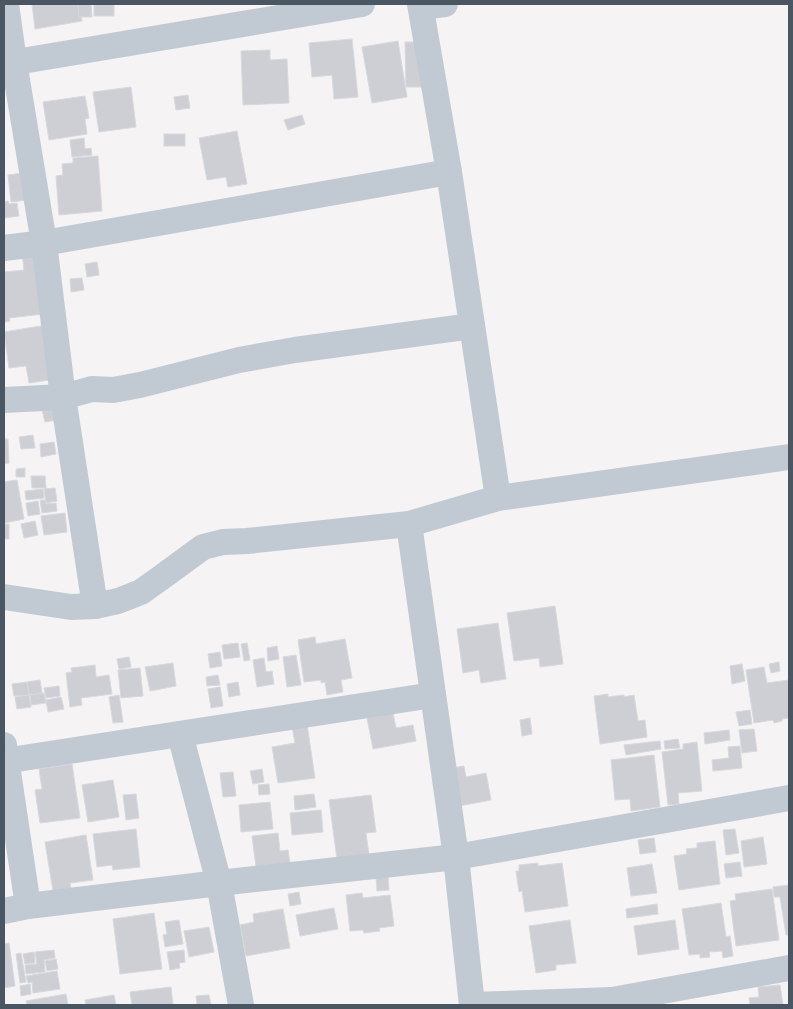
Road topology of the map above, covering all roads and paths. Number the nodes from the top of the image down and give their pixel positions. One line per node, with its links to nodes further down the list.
1 (6, 4): 4 (street)
2 (362, 4): 4 (street)
3 (429, 5): 5 (street)
4 (9, 63): 6 (street)
5 (449, 172): 6 (street); 8 (street)
6 (44, 243): 7 (street); 9 (street)
7 (4, 248)
8 (472, 326): 9 (street); 12 (street)
9 (63, 397): 10 (street); 15 (street)
10 (4, 400)
11 (789, 456): 12 (street)
12 (498, 498): 13 (street)
13 (409, 524): 15 (street); 16 (street)
14 (4, 597): 15 (street)
15 (95, 606)
16 (433, 694): 17 (street); 20 (street)
17 (180, 734): 18 (street); 21 (street)
18 (4, 756): 22 (street)
19 (789, 798): 20 (street)
20 (456, 856): 21 (street); 26 (street)
21 (219, 883): 22 (street); 25 (street)
22 (16, 909)
23 (789, 968): 24 (street)
24 (611, 1003): 26 (street)
25 (241, 1005)
26 (471, 1005)

